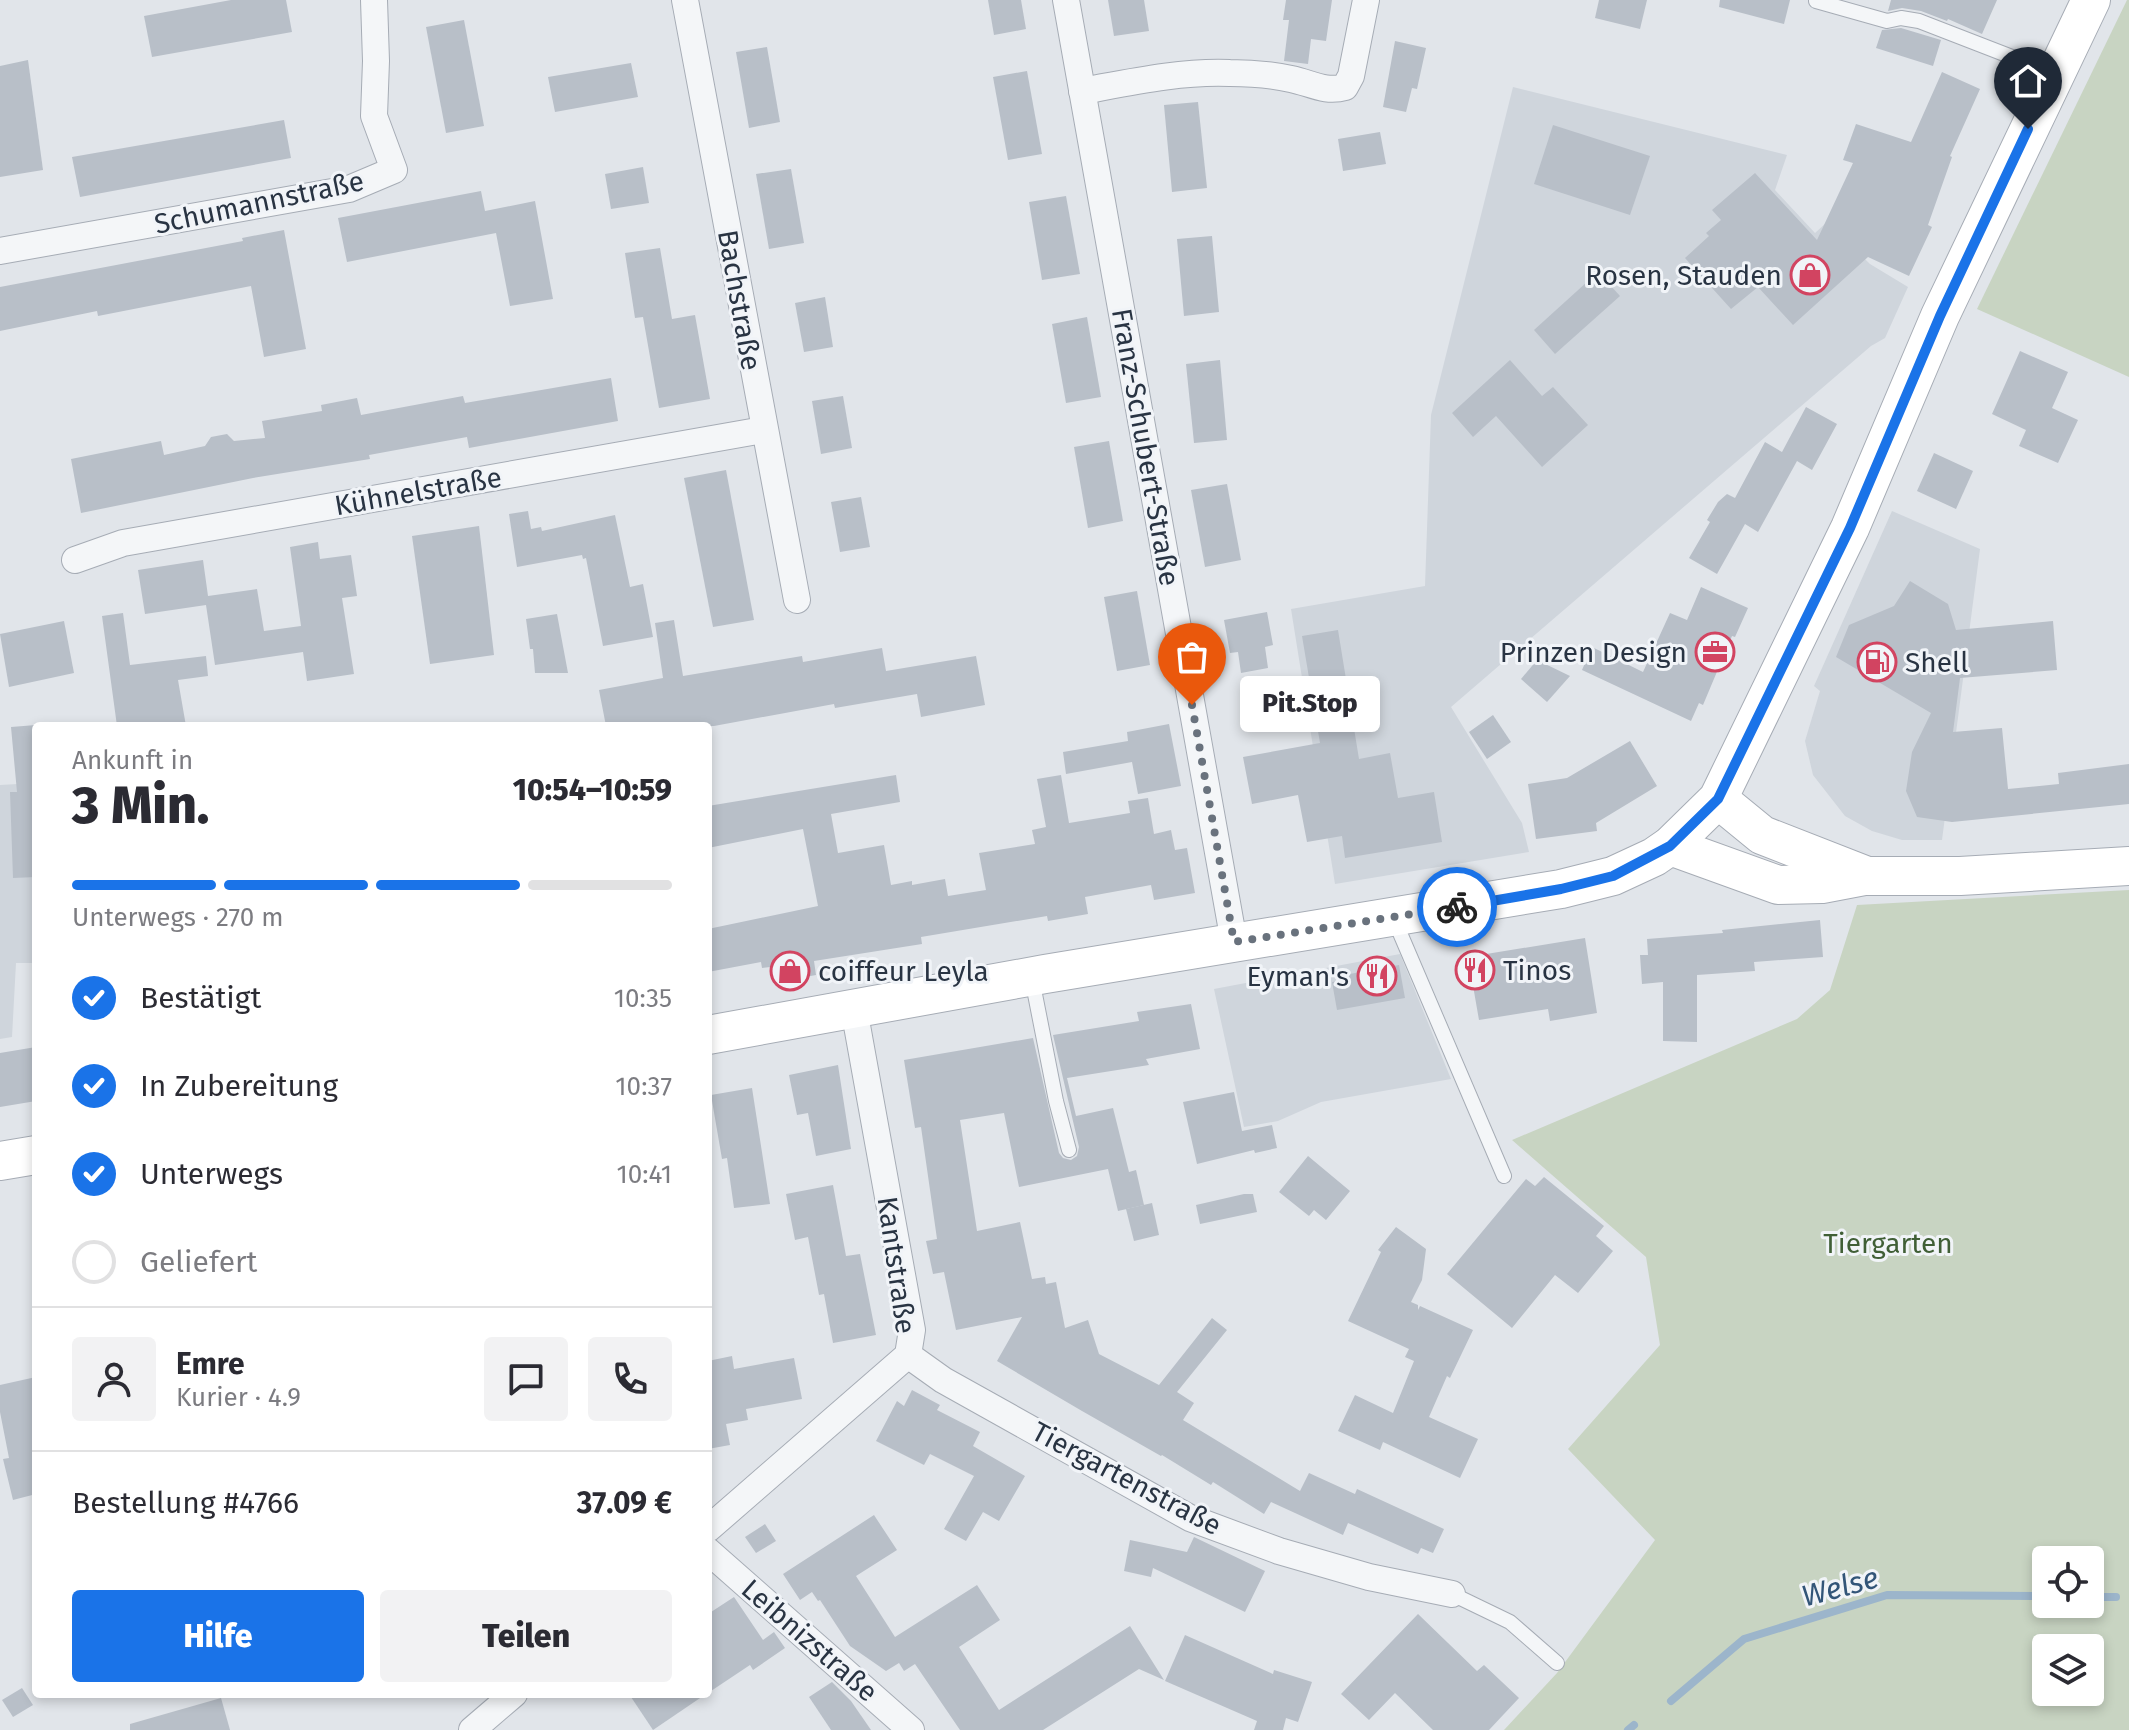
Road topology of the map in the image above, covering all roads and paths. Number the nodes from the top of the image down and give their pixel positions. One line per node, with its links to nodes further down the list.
1 (374, 0): 9 (street, Schumannstraße)
2 (685, 0): 10 (street, Bachstraße)
3 (1066, 0): 8 (street, Franz-Schubert-Straße)
4 (1366, 0): 8 (street)
5 (2091, 0): 7 (main road)
6 (1816, 1): 7 (lane)
7 (2053, 78): 13 (main road)
8 (1082, 91): 18 (street, Franz-Schubert-Straße)
9 (0, 251)
10 (763, 430): 11 (street, Kühnelstraße); 12 (street, Bachstraße)
11 (75, 560)
12 (797, 600)
13 (1718, 799): 14 (main road); 16 (main road)
14 (1670, 846): 16 (main road); 17 (main road)
15 (2129, 866): 16 (main road)
16 (1867, 876)
17 (1393, 917): 18 (main road); 25 (lane)
18 (1234, 942): 19 (main road)
19 (1031, 977): 20 (main road); 22 (lane)
20 (854, 1009): 21 (main road); 26 (street, Kantstraße)
21 (712, 1034)
22 (1069, 1150)
23 (32, 1156): 24 (main road)
24 (0, 1161)
25 (1504, 1176)
26 (908, 1355): 27 (street, Kantstraße); 29 (street, Tiergartenstraße)
27 (712, 1526)
28 (712, 1555): 33 (street, Leibnizstraße)
29 (1452, 1594): 30 (lane)
30 (1557, 1663)
31 (509, 1698): 32 (street)
32 (472, 1730)
33 (911, 1730)

